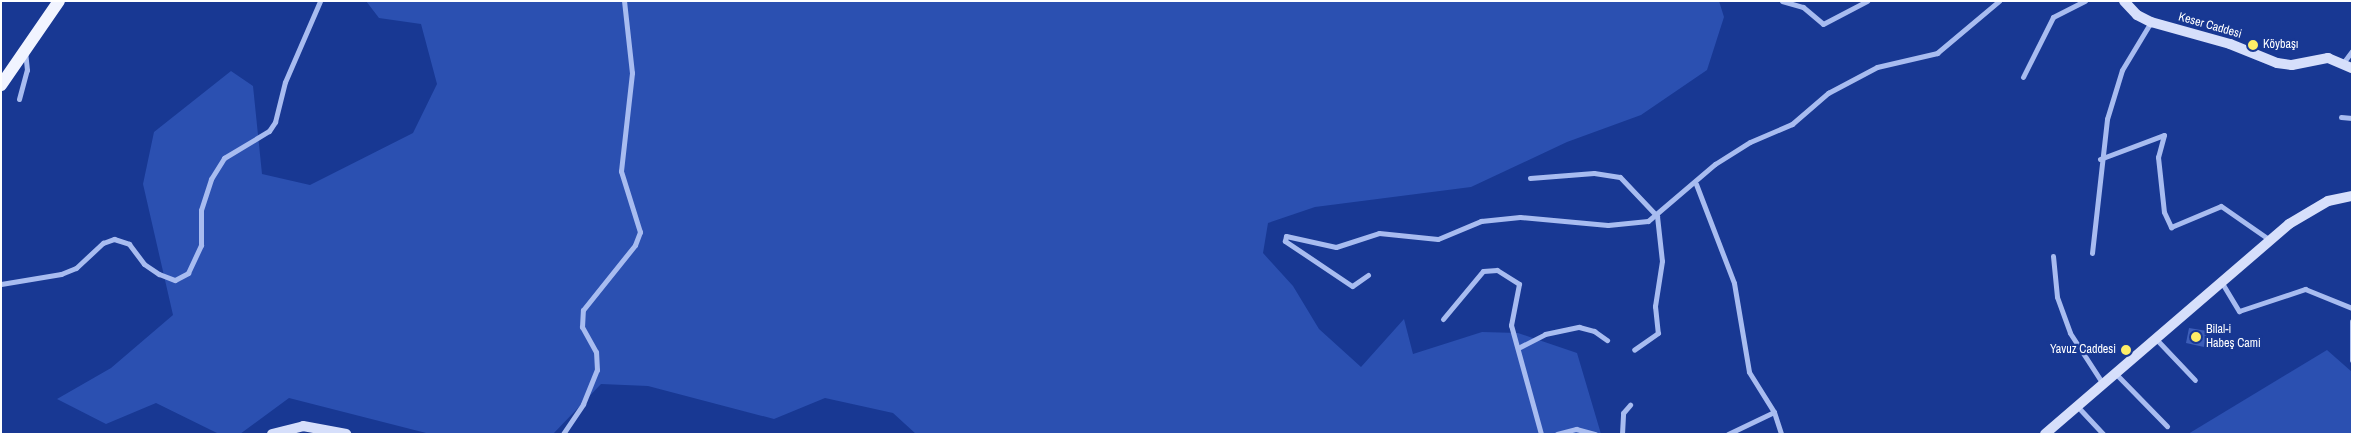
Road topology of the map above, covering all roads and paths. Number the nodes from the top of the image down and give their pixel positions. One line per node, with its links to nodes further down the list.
1 (58, 1): 10 (main road)
2 (320, 1): 28 (street)
3 (624, 1): 46 (street)
4 (1782, 1): 5 (street)
5 (1867, 1)
6 (1999, 1): 20 (street)
7 (2085, 1): 13 (street)
8 (2124, 1): 9 (main road, Keser Caddesi)
9 (2151, 22): 12 (main road, Keser Caddesi); 18 (street)
10 (25, 51): 14 (main road); 15 (street)
11 (2352, 51): 12 (street)
12 (2348, 66)
13 (2023, 76)
14 (1, 85)
15 (19, 99)
16 (2341, 117): 17 (street)
17 (2352, 118)
18 (2100, 159): 23 (street); 24 (street)
19 (1530, 178): 22 (street)
20 (1696, 184): 22 (street); 42 (street)
21 (2352, 196): 23 (main road)
22 (1657, 216): 26 (street); 35 (street)
23 (2270, 241): 27 (main road)
24 (2092, 253)
25 (2053, 256): 39 (street)
26 (1368, 275)
27 (2222, 283): 29 (street); 33 (main road)
28 (1, 284)
29 (2352, 308)
30 (1443, 319): 34 (street)
31 (2352, 321): 36 (street)
32 (1607, 340): 34 (street)
33 (2156, 340): 37 (main road); 38 (street)
34 (1518, 348): 47 (street)
35 (1634, 350)
36 (2352, 360)
37 (2116, 374): 39 (main road); 43 (street)
38 (2195, 380)
39 (2104, 384): 41 (main road)
40 (1630, 405): 50 (street)
41 (2078, 406): 53 (main road); 54 (street)
42 (1774, 412): 51 (street); 52 (street)
43 (2167, 426)
44 (272, 434): 45 (main road)
45 (346, 434)
46 (563, 434)
47 (1541, 434)
48 (1557, 434): 49 (street)
49 (1595, 434)
50 (1622, 434)
51 (1728, 434)
52 (1781, 434)
53 (2045, 434)
54 (2103, 434)

